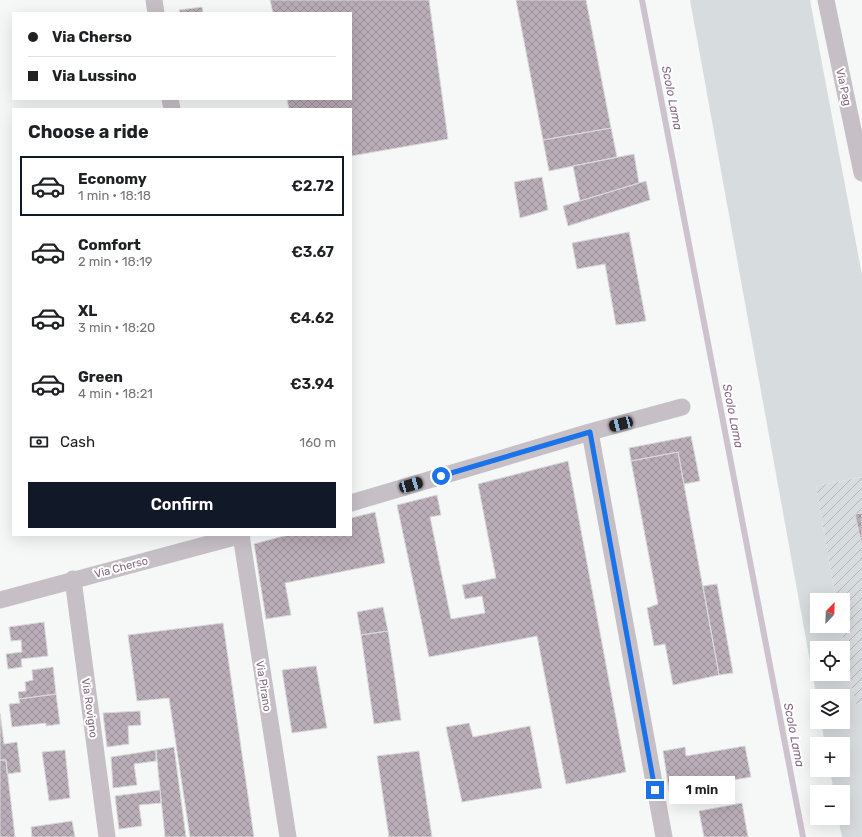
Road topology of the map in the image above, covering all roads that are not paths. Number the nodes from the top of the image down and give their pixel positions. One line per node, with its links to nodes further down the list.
1 (154, 0): 3 (street)
2 (826, 0): 4 (street, Via Pag)
3 (156, 12)
4 (862, 173)
5 (682, 408): 6 (street)
6 (590, 432): 7 (street); 14 (street)
7 (352, 503)
8 (237, 536): 10 (street, Via Cherso)
9 (241, 536): 13 (street, Via Pirano)
10 (72, 579): 11 (street, Via Cherso); 12 (street, Via Rovigno)
11 (0, 600)
12 (107, 837)
13 (288, 837)
14 (664, 837)

